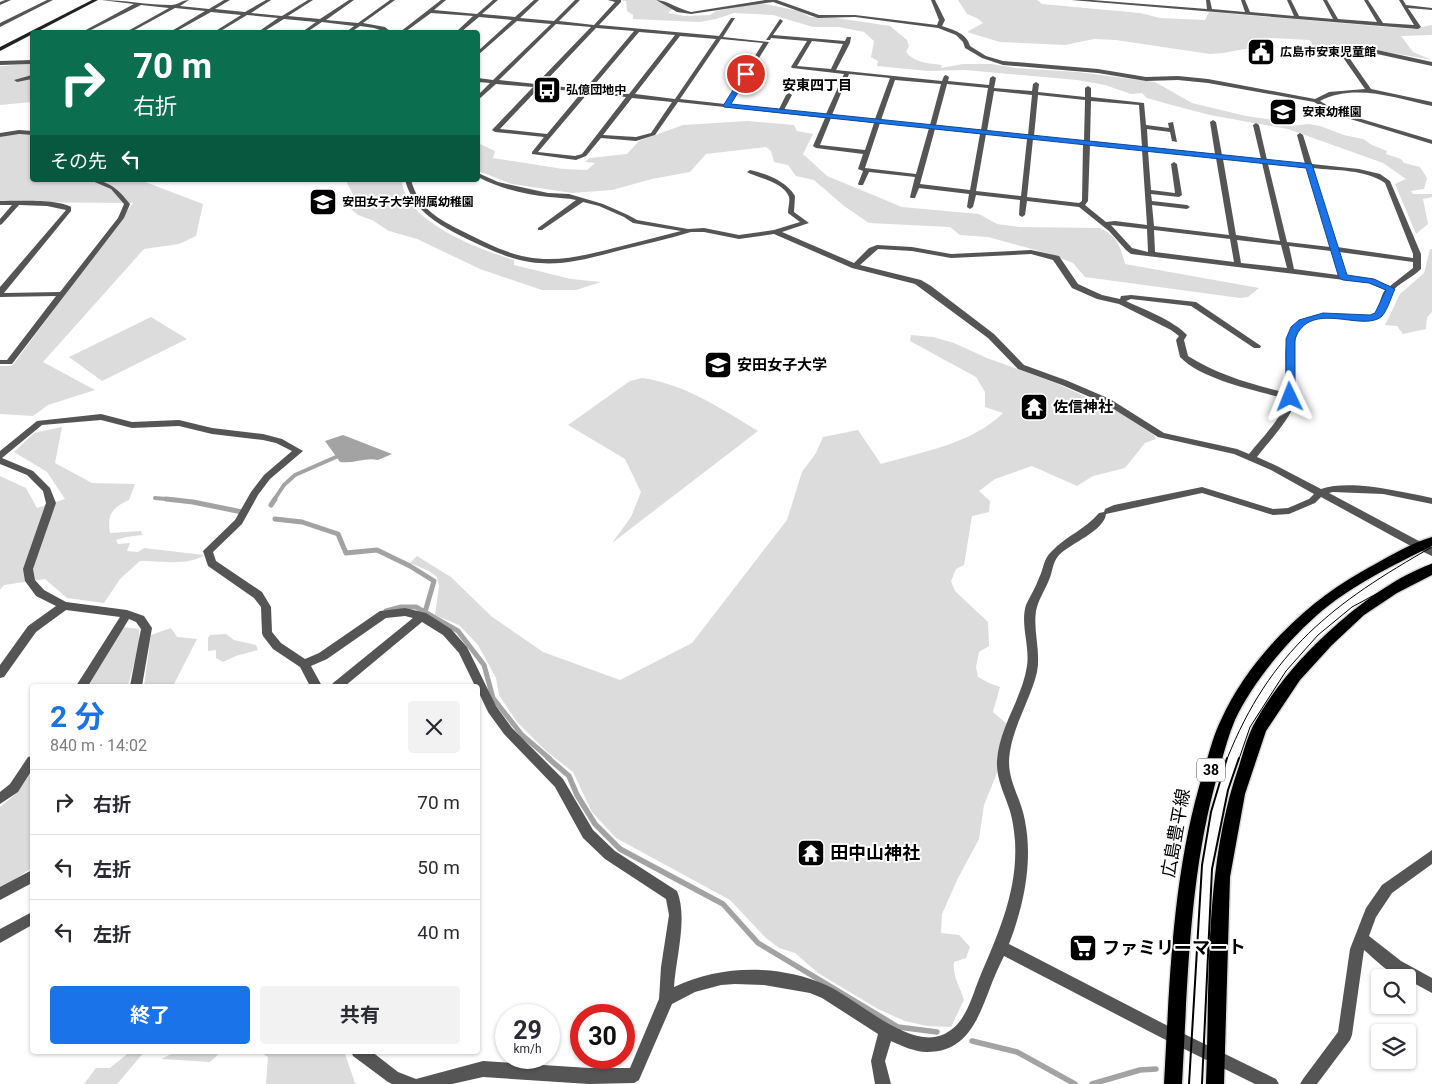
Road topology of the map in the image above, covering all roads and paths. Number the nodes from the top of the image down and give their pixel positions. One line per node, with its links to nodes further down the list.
1 (10, 0): 30 (street)
2 (51, 0): 51 (street)
3 (96, 0): 55 (main road)
4 (103, 0): 31 (street)
5 (146, 0): 31 (street)
6 (187, 0): 33 (street)
7 (228, 0): 36 (street)
8 (269, 0): 40 (street)
9 (311, 0): 42 (street)
10 (352, 0): 47 (street)
11 (393, 0): 52 (street)
12 (444, 0): 38 (street)
13 (496, 0): 41 (street)
14 (538, 0): 44 (street)
15 (578, 0): 49 (street)
16 (610, 0): 53 (street)
17 (658, 0): 18 (street)
18 (774, 0): 54 (street)
19 (933, 0): 54 (street)
20 (1073, 0): 28 (street)
21 (1171, 0): 34 (street)
22 (1208, 0): 37 (street)
23 (1243, 0): 39 (street)
24 (1289, 0): 43 (street)
25 (1325, 0): 46 (street)
26 (1366, 0): 50 (street)
27 (1402, 0): 32 (street)
28 (1094, 1): 29 (street)
29 (1136, 2): 34 (street)
30 (0, 4)
31 (139, 4): 33 (street); 56 (street)
32 (1405, 6): 35 (street); 50 (street)
33 (174, 7): 36 (street); 57 (street)
34 (1172, 8): 37 (street)
35 (1432, 8)
36 (210, 10): 40 (street); 58 (street)
37 (1210, 10): 39 (street)
38 (430, 11): 41 (street); 64 (street)
39 (1248, 13): 43 (street)
40 (247, 14): 42 (street); 59 (street)
41 (478, 15): 44 (street); 65 (street)
42 (284, 17): 47 (street); 60 (street)
43 (1296, 17): 46 (street)
44 (516, 19): 49 (street); 74 (street)
45 (733, 19): 70 (street)
46 (1336, 20): 50 (street)
47 (321, 21): 52 (street); 61 (street)
48 (780, 21): 69 (street)
49 (555, 22): 53 (street); 86 (street)
50 (1381, 24)
51 (0, 25)
52 (358, 25): 62 (street); 63 (street)
53 (594, 26): 66 (street); 88 (street)
54 (939, 27): 99 (street)
55 (37, 30)
56 (88, 30)
57 (132, 30)
58 (175, 30)
59 (219, 30)
60 (263, 30)
61 (307, 30)
62 (351, 30)
63 (386, 30)
64 (405, 30)
65 (460, 30)
66 (638, 30): 68 (street); 92 (street)
67 (30, 34): 73 (main road)
68 (679, 34): 70 (street); 96 (street)
69 (770, 36): 71 (street); 72 (street)
70 (720, 38): 72 (street); 98 (street)
71 (809, 38): 78 (street); 78 (street)
72 (766, 42): 101 (street)
73 (0, 49)
74 (480, 52)
75 (30, 62): 76 (street)
76 (0, 63)
77 (1432, 64): 91 (street)
78 (833, 71): 79 (street)
79 (847, 72): 81 (street); 103 (street)
80 (30, 77): 83 (street)
81 (893, 78): 85 (street); 104 (street)
82 (993, 78): 89 (street)
83 (17, 80)
84 (480, 80): 86 (street)
85 (945, 80): 89 (street); 107 (street)
86 (494, 82): 88 (street); 95 (street)
87 (1036, 84): 93 (street)
88 (538, 86): 92 (street); 112 (street)
89 (992, 88): 93 (street); 109 (street)
90 (1088, 88): 97 (street)
91 (1369, 90): 99 (street); 100 (street)
92 (585, 91): 96 (street); 112 (street)
93 (1035, 93): 97 (street); 115 (street)
94 (789, 95): 102 (street)
95 (480, 96)
96 (630, 96): 98 (street); 113 (street)
97 (1088, 98): 108 (street); 118 (street)
98 (676, 100): 101 (street); 113 (street)
99 (1316, 101): 117 (street)
100 (1432, 104)
101 (726, 106): 102 (street)
102 (781, 111): 103 (street)
103 (829, 116): 104 (street); 120 (street)
104 (877, 121): 107 (street); 120 (street)
105 (1213, 122): 121 (street)
106 (1256, 125): 122 (street)
107 (931, 127): 109 (street); 128 (street)
108 (1144, 127): 116 (street); 119 (street)
109 (983, 132): 115 (street); 133 (street)
110 (30, 133): 111 (street)
111 (0, 135)
112 (548, 136): 113 (street)
113 (599, 136)
114 (1300, 136): 124 (street)
115 (1030, 137): 118 (street); 136 (street)
116 (1175, 141)
117 (1432, 142)
118 (1086, 143): 119 (street); 141 (street)
119 (1145, 149): 121 (street); 134 (street)
120 (866, 152): 125 (street)
121 (1219, 157): 122 (street); 151 (street)
122 (1264, 161): 124 (street); 152 (street)
123 (1174, 164): 134 (street)
124 (1309, 166): 153 (street); 155 (street)
125 (867, 170): 128 (street); 131 (street)
126 (750, 172): 150 (street)
127 (480, 176): 137 (street)
128 (919, 176): 132 (street)
129 (98, 182): 162 (street)
130 (408, 182): 149 (street)
131 (861, 184)
132 (916, 186): 133 (street); 135 (street)
133 (972, 192): 136 (street); 142 (street)
134 (1148, 192): 140 (street)
135 (913, 197)
136 (1024, 198): 141 (street); 144 (street)
137 (581, 200): 148 (street); 149 (street)
138 (0, 203): 139 (street)
139 (18, 203): 145 (street); 161 (street)
140 (1149, 203): 143 (street); 147 (street)
141 (1081, 205): 146 (street)
142 (970, 207)
143 (1187, 207)
144 (1022, 215)
145 (0, 223)
146 (1104, 224): 147 (street); 154 (street)
147 (1150, 228): 151 (street); 154 (street)
148 (540, 229)
149 (691, 230): 150 (street)
150 (775, 232): 157 (street)
151 (1233, 237): 152 (street); 156 (street)
152 (1284, 243): 153 (street); 158 (street)
153 (1334, 249): 155 (street); 159 (street)
154 (1152, 255): 156 (street)
155 (1418, 262): 160 (street)
156 (1238, 265): 158 (street)
157 (855, 266): 163 (street); 168 (street)
158 (1291, 271): 159 (street)
159 (1343, 278): 160 (street)
160 (1390, 289): 166 (street)
161 (0, 293): 162 (street)
162 (61, 294): 165 (street)
163 (1122, 302): 164 (street); 166 (street)
164 (1257, 346)
165 (0, 362)
166 (1290, 397): 168 (street)
167 (0, 456): 177 (street)
168 (1251, 458): 170 (street)
169 (0, 461): 174 (street)
170 (1320, 493): 171 (street); 172 (street); 193 (street)
171 (1432, 501)
172 (1428, 546): 197 (main road, 広島豊平線 / 38)
173 (1432, 569): 199 (main road, 38)
174 (64, 606): 175 (street); 178 (street)
175 (127, 614): 179 (street); 180 (street)
176 (422, 616): 177 (street); 182 (street); 183 (street)
177 (304, 664): 181 (street)
178 (0, 674)
179 (83, 684)
180 (136, 684)
181 (315, 684)
182 (339, 684)
183 (480, 684)
184 (480, 685): 195 (street)
185 (30, 764): 186 (street)
186 (0, 799)
187 (1432, 856): 192 (street)
188 (30, 877): 189 (street)
189 (0, 894)
190 (30, 919): 191 (street)
191 (0, 936)
192 (1360, 938): 194 (street); 206 (street)
193 (1001, 947): 196 (street); 197 (street)
194 (1432, 986)
195 (666, 999): 196 (street); 201 (street)
196 (886, 1030): 202 (street)
197 (1176, 1037): 199 (street); 203 (main road, 広島豊平線 / 38)
198 (362, 1054): 200 (street)
199 (1216, 1057): 204 (main road, 38); 205 (street)
200 (410, 1084)
201 (421, 1084)
202 (882, 1084)
203 (1173, 1084)
204 (1215, 1084)
205 (1271, 1084)
206 (1308, 1084)

